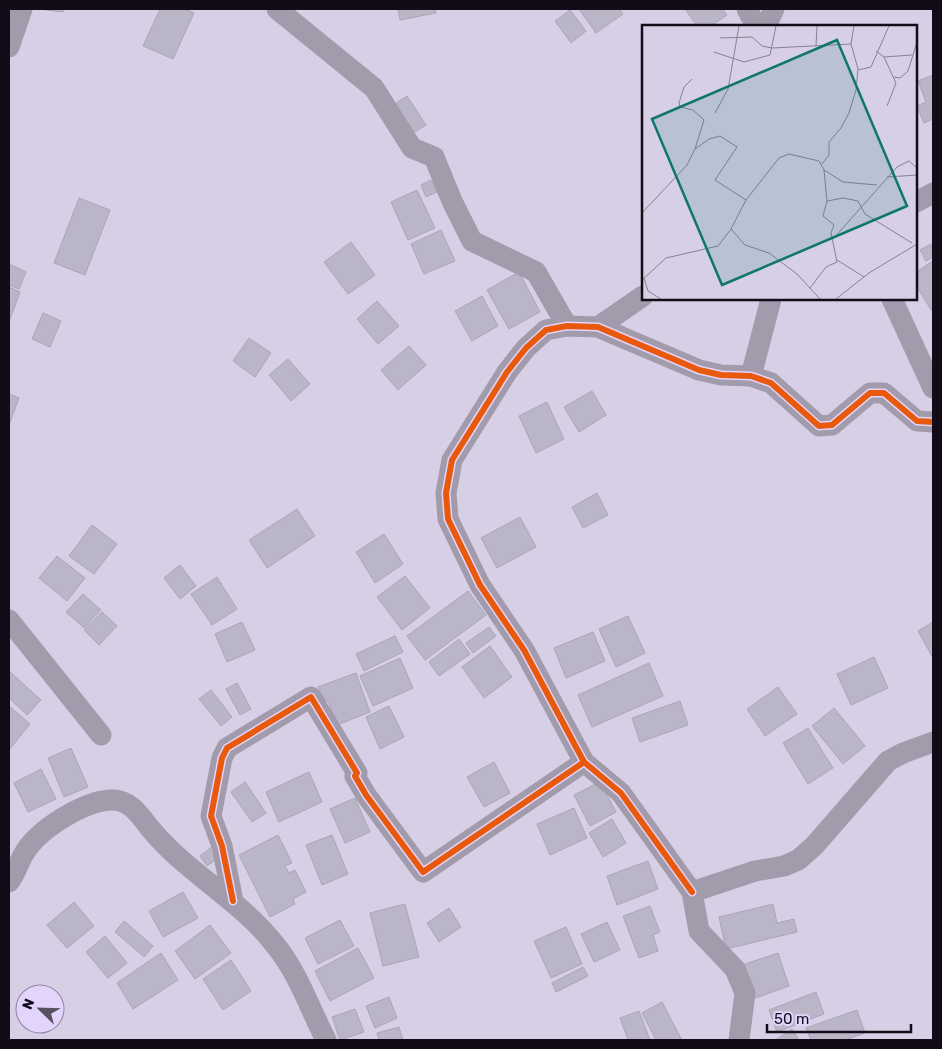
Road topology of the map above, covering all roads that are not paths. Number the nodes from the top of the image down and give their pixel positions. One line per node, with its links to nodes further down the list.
1 (22, 9): 7 (street)
2 (277, 9): 13 (street)
3 (747, 9): 5 (street)
4 (774, 9): 6 (street)
5 (755, 25)
6 (766, 25)
7 (9, 47)
8 (933, 193): 9 (street)
9 (917, 201)
10 (642, 297): 14 (street)
11 (771, 300): 15 (street)
12 (892, 300): 16 (street)
13 (567, 326): 14 (street); 21 (street)
14 (598, 327): 15 (street)
15 (751, 376): 17 (street)
16 (933, 388)
17 (933, 422)
18 (9, 620): 19 (street)
19 (101, 734)
20 (933, 742): 23 (street)
21 (584, 762): 23 (street); 24 (street)
22 (9, 882): 24 (street)
23 (692, 892): 26 (street)
24 (233, 901): 25 (street)
25 (326, 1040)
26 (739, 1040)

